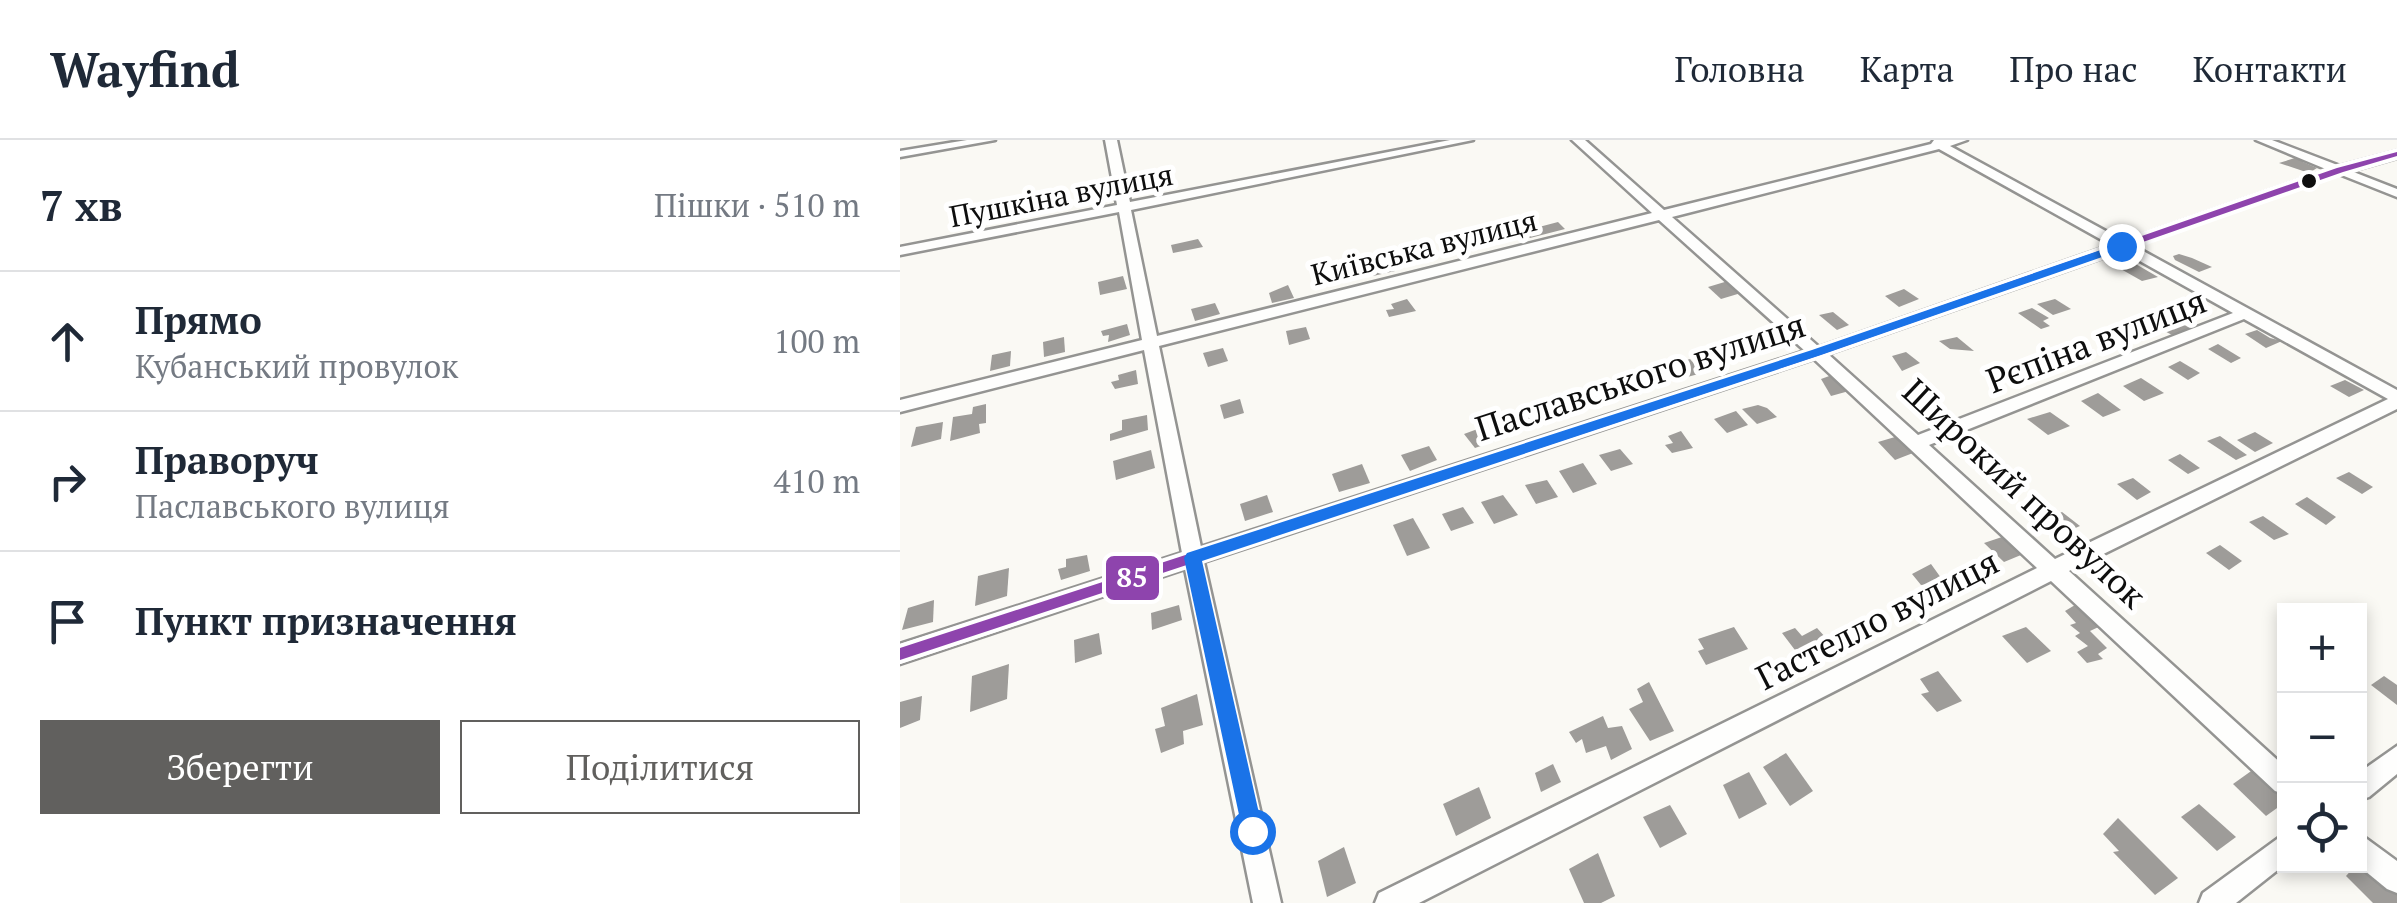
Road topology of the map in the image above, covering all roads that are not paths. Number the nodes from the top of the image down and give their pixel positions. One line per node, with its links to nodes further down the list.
1 (989, 140): 8 (street)
2 (1111, 140): 12 (street)
3 (1467, 140): 12 (street, Пушкіна вулиця)
4 (1578, 140): 13 (street, Широкий провулок)
5 (1961, 140): 7 (street, Київська вулиця)
6 (2262, 140): 10 (street)
7 (1935, 143): 13 (street, Київська вулиця); 14 (street)
8 (900, 154)
9 (2397, 154): 10 (street, Паславського вулиця)
10 (2340, 170): 11 (street); 14 (street, Паславського вулиця)
11 (2397, 193)
12 (1127, 210): 15 (street, Пушкіна вулиця); 17 (street)
13 (1662, 215): 17 (street, Київська вулиця); 18 (street, Широкий провулок)
14 (2121, 246): 16 (street); 18 (street, Паславського вулиця)
15 (900, 251)
16 (2242, 314): 19 (street); 21 (street, Рєпіна вулиця)
17 (1151, 342): 20 (street, Київська вулиця); 22 (street)
18 (1816, 352): 21 (street, Широкий провулок); 22 (street, Паславського вулиця)
19 (2397, 400): 23 (street, Гастелло вулиця)
20 (900, 406)
21 (1916, 443): 23 (street, Широкий провулок)
22 (1193, 558): 24 (street, Паславського вулиця); 31 (street)
23 (2054, 570): 26 (street, Широкий провулок); 32 (street, Гастелло вулиця)
24 (900, 654)
25 (2397, 758): 27 (street)
26 (2277, 776)
27 (2366, 783)
28 (2277, 853): 33 (street)
29 (2367, 854): 30 (street)
30 (2397, 879)
31 (1267, 903)
32 (1390, 903)
33 (2213, 903)

